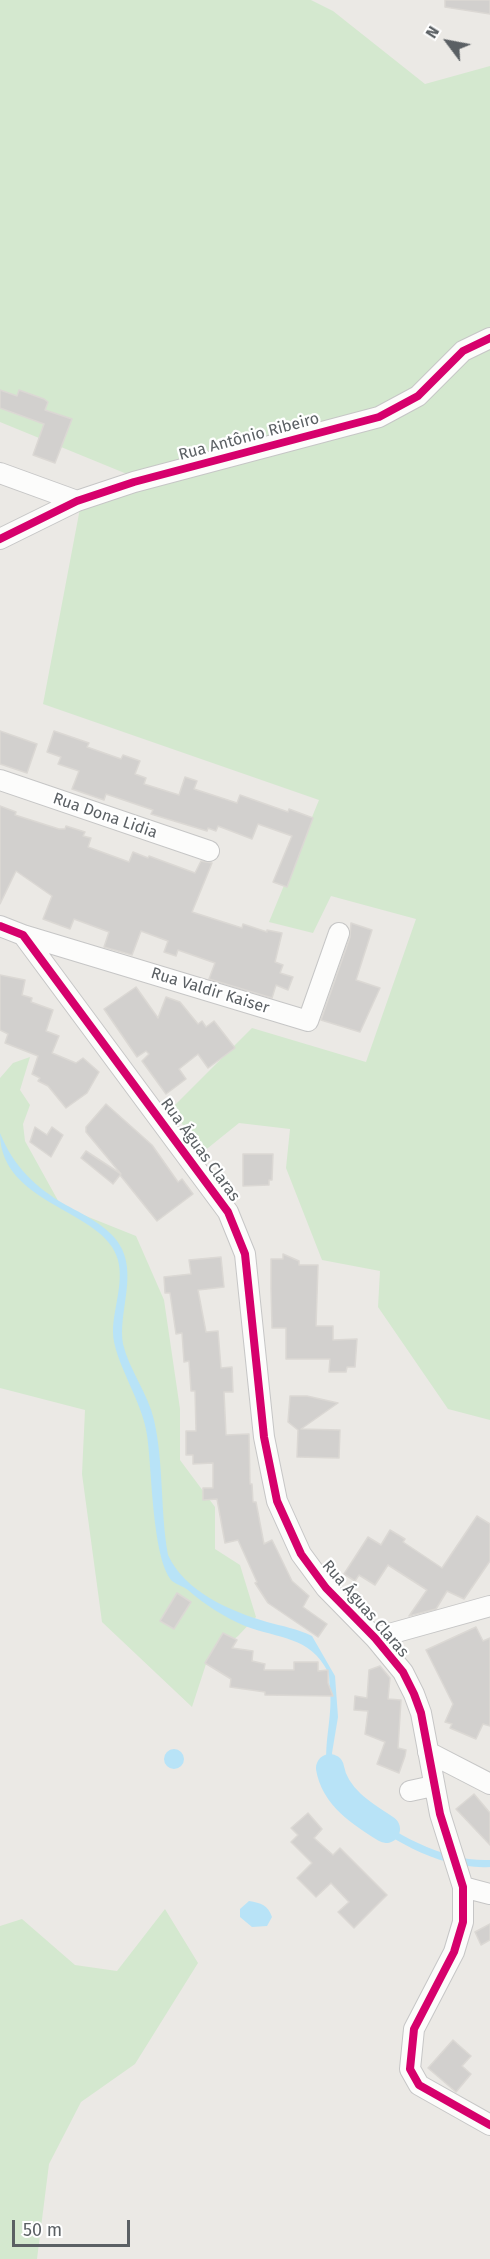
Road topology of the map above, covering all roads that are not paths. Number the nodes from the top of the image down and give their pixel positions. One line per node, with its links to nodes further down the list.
1 (490, 338): 3 (street, Rua Antônio Ribeiro)
2 (0, 473): 3 (street)
3 (77, 501): 4 (street, Rua Antônio Ribeiro)
4 (0, 539)
5 (0, 780): 6 (street, Rua Dona Lidia)
6 (209, 851)
7 (0, 926): 9 (street)
8 (339, 933): 9 (street, Rua Valdir Kaiser)
9 (23, 935): 11 (street, Rua Águas Claras)
10 (490, 1606): 11 (street)
11 (375, 1638): 12 (street, Rua Águas Claras)
12 (428, 1752): 13 (street); 14 (street, Rua Águas Claras)
13 (490, 1784)
14 (433, 1786): 15 (street); 16 (street, Rua Águas Claras)
15 (410, 1791)
16 (463, 1887): 17 (street); 18 (street, Rua Águas Claras)
17 (490, 1894)
18 (490, 2125)

